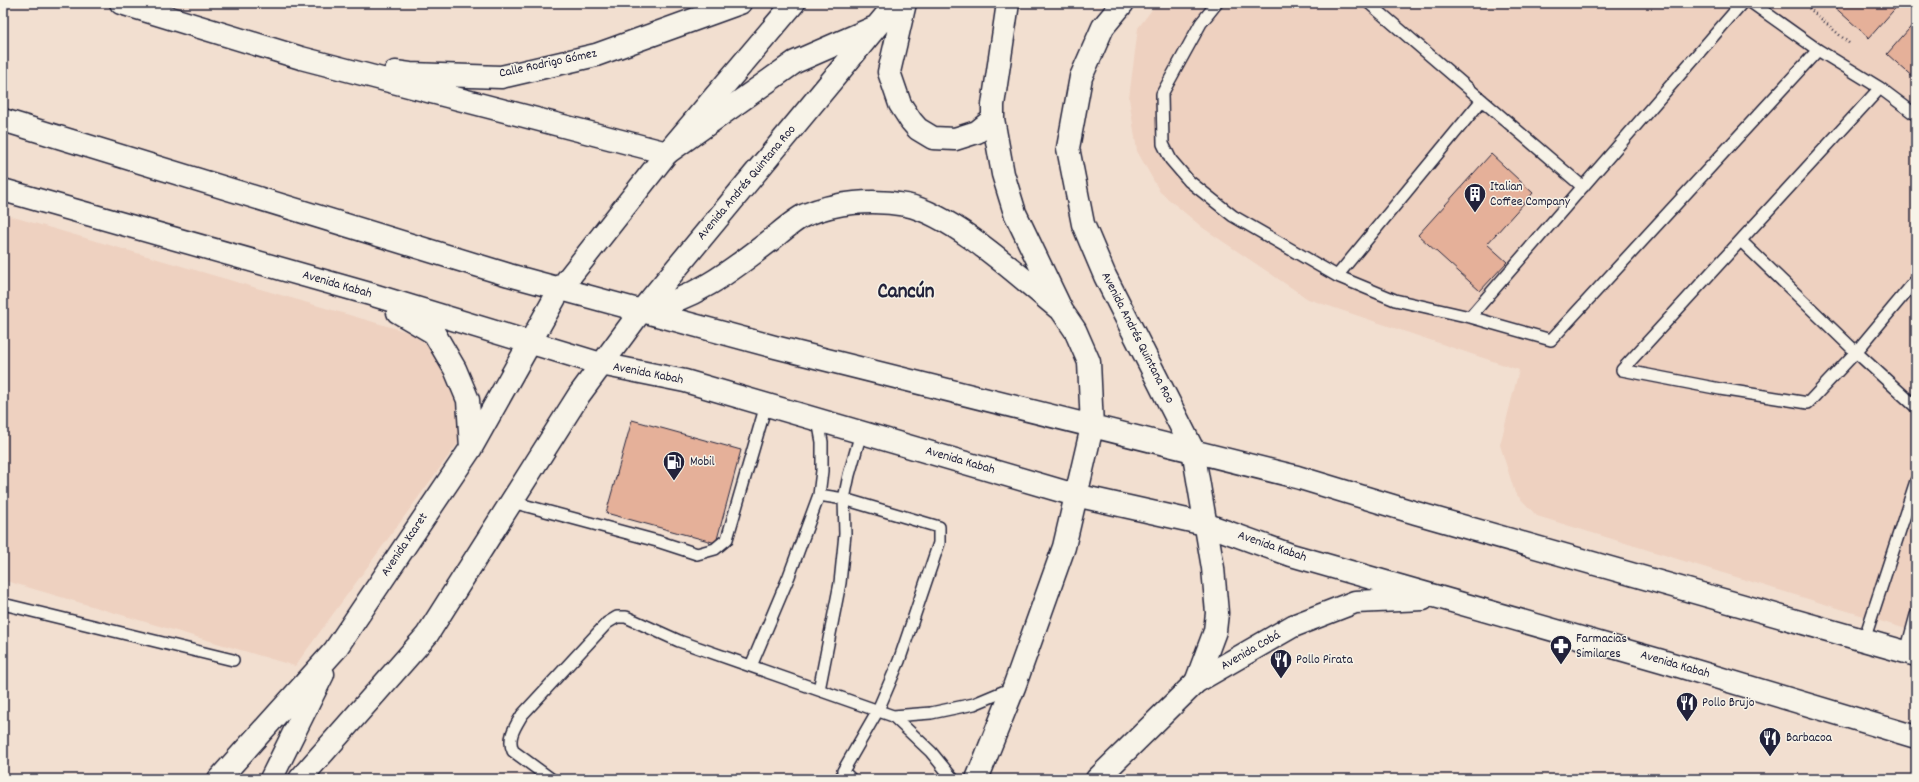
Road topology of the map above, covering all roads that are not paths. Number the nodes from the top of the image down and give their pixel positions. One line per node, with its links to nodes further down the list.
1 (121, 3): 14 (main road, Calle Rodrigo Gómez)
2 (740, 3): 14 (main road, Calle Rodrigo Gómez)
3 (794, 3): 20 (main road)
4 (896, 3): 12 (main road, Avenida Andrés Quintana Roo)
5 (905, 3): 18 (main road)
6 (1008, 3): 18 (main road)
7 (1123, 3): 40 (main road, Avenida Andrés Quintana Roo)
8 (1217, 3): 24 (lane)
9 (1369, 3): 16 (lane)
10 (1742, 3): 21 (lane)
11 (1752, 3): 13 (lane)
12 (877, 26): 20 (main road); 28 (main road, Avenida Andrés Quintana Roo)
13 (1818, 50): 15 (lane); 30 (lane)
14 (301, 58): 20 (main road, Calle Rodrigo Gómez)
15 (1880, 88): 17 (lane); 23 (lane)
16 (1482, 100): 21 (lane); 24 (lane)
17 (1916, 115)
18 (993, 119): 29 (main road)
19 (3, 120): 26 (main road)
20 (667, 153): 26 (main road)
21 (1583, 186): 30 (lane)
22 (3, 190): 27 (main road, Avenida Kabah)
23 (1741, 241): 32 (lane); 32 (lane)
24 (1337, 276): 30 (lane)
25 (1916, 280): 32 (lane)
26 (560, 288): 28 (main road); 31 (main road, Avenida Xcaret)
27 (370, 294): 31 (main road, Avenida Kabah); 39 (main road)
28 (641, 311): 29 (main road); 33 (main road, Avenida Andrés Quintana Roo); 37 (main road)
29 (1062, 311): 37 (main road)
30 (1470, 317)
31 (530, 343): 33 (main road, Avenida Kabah); 39 (main road, Avenida Xcaret)
32 (1856, 352): 35 (lane)
33 (601, 364): 34 (main road, Avenida Kabah); 45 (main road)
34 (766, 404): 36 (main road, Avenida Kabah); 45 (lane)
35 (1916, 407)
36 (818, 420): 38 (main road, Avenida Kabah); 42 (lane)
37 (1092, 427): 40 (main road); 43 (main road)
38 (861, 433): 43 (main road, Avenida Kabah); 44 (lane)
39 (471, 448): 51 (main road, Avenida Xcaret)
40 (1193, 450): 46 (main road, Avenida Andrés Quintana Roo); 50 (main road)
41 (1916, 481): 50 (lane)
42 (819, 495): 44 (lane); 54 (lane)
43 (1075, 495): 46 (main road, Avenida Kabah); 56 (main road)
44 (844, 499): 57 (lane); 58 (lane)
45 (512, 502): 63 (main road)
46 (1205, 524): 47 (main road, Avenida Kabah); 55 (main road, Avenida Andrés Quintana Roo)
47 (1441, 598): 55 (main road, Avenida Cobá); 60 (main road, Avenida Kabah)
48 (3, 604): 53 (lane)
49 (1916, 615): 52 (lane)
50 (1864, 640): 52 (main road)
51 (335, 650): 61 (main road, Avenida Xcaret); 62 (main road)
52 (1911, 654)
53 (233, 660)
54 (750, 666): 57 (lane); 64 (lane)
55 (1196, 682): 68 (main road, Avenida Cobá)
56 (1014, 687): 59 (lane); 67 (main road)
57 (819, 690): 58 (lane)
58 (878, 710): 59 (lane); 65 (lane)
59 (893, 716): 66 (lane)
60 (1916, 737)
61 (219, 779)
62 (271, 779)
63 (300, 779)
64 (551, 779)
65 (851, 779)
66 (953, 779)
67 (976, 779)
68 (1097, 779)

